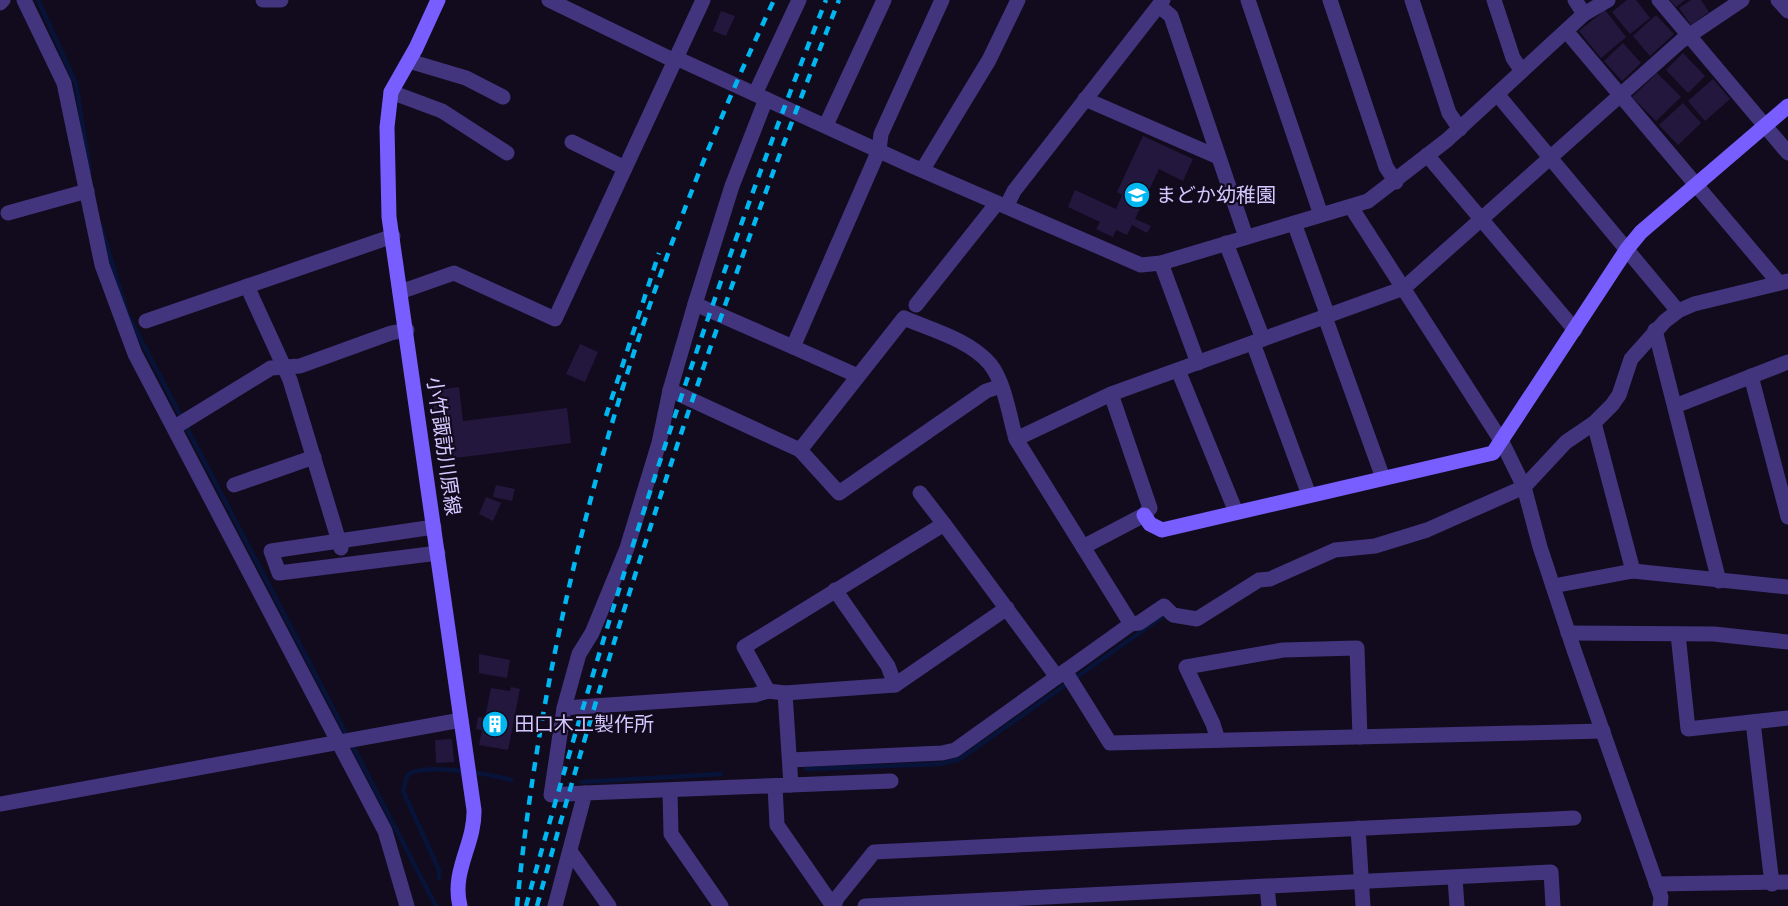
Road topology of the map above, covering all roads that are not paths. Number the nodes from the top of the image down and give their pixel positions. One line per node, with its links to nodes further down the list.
1 (24, 0): 49 (street)
2 (263, 0): 3 (street)
3 (282, 0)
4 (438, 0): 26 (main road, 小竹諏訪川原線)
5 (549, 0): 25 (street)
6 (703, 0): 25 (street)
7 (799, 0): 31 (street)
8 (884, 0): 35 (street)
9 (942, 0): 39 (street)
10 (1018, 0): 46 (street)
11 (1248, 0): 53 (street)
12 (1330, 0): 47 (street)
13 (1412, 0): 37 (street)
14 (1494, 0): 27 (street)
15 (1575, 0): 22 (street)
16 (1608, 0): 22 (street)
17 (1659, 0): 24 (street)
18 (1742, 0): 24 (street)
19 (1779, 0): 21 (street)
20 (1161, 3): 33 (street); 44 (street)
21 (1788, 11)
22 (1584, 14): 23 (street)
23 (1567, 32): 27 (street); 30 (street)
24 (1689, 35): 30 (street); 36 (street)
25 (675, 59): 31 (street); 45 (street)
26 (410, 61): 28 (main road, 小竹諏訪川原線); 32 (street)
27 (1522, 71): 29 (street)
28 (392, 92): 40 (street); 56 (main road, 小竹諏訪川原線)
29 (1497, 94): 37 (street); 43 (street)
30 (1619, 95): 43 (street); 48 (street)
31 (761, 96): 35 (street); 65 (street)
32 (502, 97)
33 (1085, 99): 44 (street); 50 (street)
34 (1788, 106): 36 (main road)
35 (826, 125): 39 (street)
36 (1765, 126): 41 (street); 48 (main road)
37 (1460, 129): 42 (street)
38 (572, 142): 45 (street)
39 (879, 150): 46 (street); 74 (street)
40 (507, 153)
41 (1788, 153)
42 (1427, 155): 47 (street); 54 (street)
43 (1550, 156): 54 (street); 59 (street)
44 (1218, 157): 57 (street)
45 (625, 168): 64 (street)
46 (923, 169): 50 (street)
47 (1396, 182): 51 (street)
48 (1696, 183): 59 (main road); 61 (street)
49 (87, 191): 52 (street); 86 (street)
50 (1002, 204): 60 (street); 66 (street)
51 (1351, 207): 53 (street); 63 (street)
52 (8, 213)
53 (1321, 215): 55 (street)
54 (1482, 218): 63 (street); 71 (street)
55 (1294, 223): 57 (street); 68 (street)
56 (393, 236): 62 (street); 64 (main road, 小竹諏訪川原線)
57 (1246, 237): 58 (street)
58 (1226, 243): 60 (street); 73 (street)
59 (1627, 249): 67 (street); 71 (main road)
60 (1161, 263): 76 (street)
61 (1783, 282): 67 (street)
62 (247, 286): 69 (street); 77 (street)
63 (1404, 288): 68 (street); 88 (street)
64 (400, 292): 70 (main road, 小竹諏訪川原線)
65 (695, 304): 74 (street); 82 (street)
66 (916, 305)
67 (1678, 310): 72 (street)
68 (1327, 316): 73 (street); 91 (street)
69 (146, 321)
70 (406, 330): 77 (street); 100 (main road, 小竹諏訪川原線)
71 (1575, 330): 88 (main road)
72 (1655, 330): 84 (street); 85 (street)
73 (1258, 341): 76 (street); 95 (street)
74 (793, 347): 79 (street)
75 (1788, 362): 80 (street)
76 (1198, 363): 78 (street)
77 (284, 366): 86 (street); 90 (street)
78 (1178, 370): 83 (street); 96 (street)
79 (858, 376): 81 (street); 89 (street)
80 (1751, 376): 84 (street); 98 (street)
81 (1001, 386): 87 (street); 89 (street)
82 (670, 390): 89 (street); 119 (street)
83 (1111, 394): 87 (street); 97 (street)
84 (1675, 406): 106 (street)
85 (1594, 423): 93 (street); 105 (street)
86 (175, 427): 126 (street)
87 (1016, 439): 102 (street)
88 (1502, 442): 91 (main road); 93 (street)
89 (800, 450)
90 (314, 457): 92 (street); 101 (street)
91 (1383, 478): 95 (main road)
92 (234, 485)
93 (1524, 487): 107 (street); 111 (street)
94 (920, 493): 99 (street)
95 (1309, 495): 96 (main road)
96 (1236, 512): 97 (main road)
97 (1144, 515): 102 (street)
98 (1788, 517)
99 (944, 524): 109 (street); 110 (street)
100 (434, 527): 101 (street); 103 (main road, 小竹諏訪川原線)
101 (340, 540): 104 (street); 104 (street)
102 (1083, 547): 111 (street)
103 (438, 553): 104 (street); 121 (main road, 小竹諏訪川原線)
104 (344, 564)
105 (1633, 571): 106 (street); 107 (street)
106 (1719, 581): 108 (street)
107 (1552, 586): 112 (street)
108 (1788, 587)
109 (835, 591): 116 (street); 117 (street)
110 (1007, 608): 115 (street); 116 (street)
111 (1131, 624): 115 (street)
112 (1568, 633): 113 (street); 123 (street)
113 (1678, 634): 114 (street); 122 (street)
114 (1788, 642)
115 (1066, 677): 125 (street); 127 (street)
116 (895, 685): 118 (street)
117 (768, 691): 118 (street); 119 (street)
118 (785, 693): 127 (street)
119 (564, 708): 132 (street)
120 (1788, 718): 122 (street)
121 (461, 720): 126 (street); 147 (main road, 小竹諏訪川原線)
122 (1753, 722): 141 (street)
123 (1603, 731): 124 (street); 140 (street)
124 (1360, 737): 125 (street); 125 (street)
125 (1218, 740)
126 (337, 742): 133 (street); 146 (street)
127 (790, 760): 129 (street)
128 (891, 781): 129 (street)
129 (792, 785): 130 (street)
130 (775, 786): 131 (street); 151 (street)
131 (670, 791): 132 (street); 150 (street)
132 (585, 793): 136 (street)
133 (0, 804)
134 (1574, 818): 135 (street)
135 (1358, 828): 139 (street); 151 (street)
136 (570, 851): 148 (street); 149 (street)
137 (1455, 878): 139 (street); 155 (street); 156 (street)
138 (1788, 882): 141 (street)
139 (1362, 883): 142 (street); 154 (street)
140 (1656, 884): 141 (street); 157 (street)
141 (1772, 884)
142 (1267, 887): 143 (street); 153 (street)
143 (1176, 899): 144 (street)
144 (1084, 901): 145 (street)
145 (991, 903): 152 (street)
146 (407, 906)
147 (460, 906)
148 (555, 906)
149 (609, 906)
150 (721, 906)
151 (833, 906)
152 (865, 906)
153 (1269, 906)
154 (1363, 906)
155 (1457, 906)
156 (1553, 906)
157 (1660, 906)

